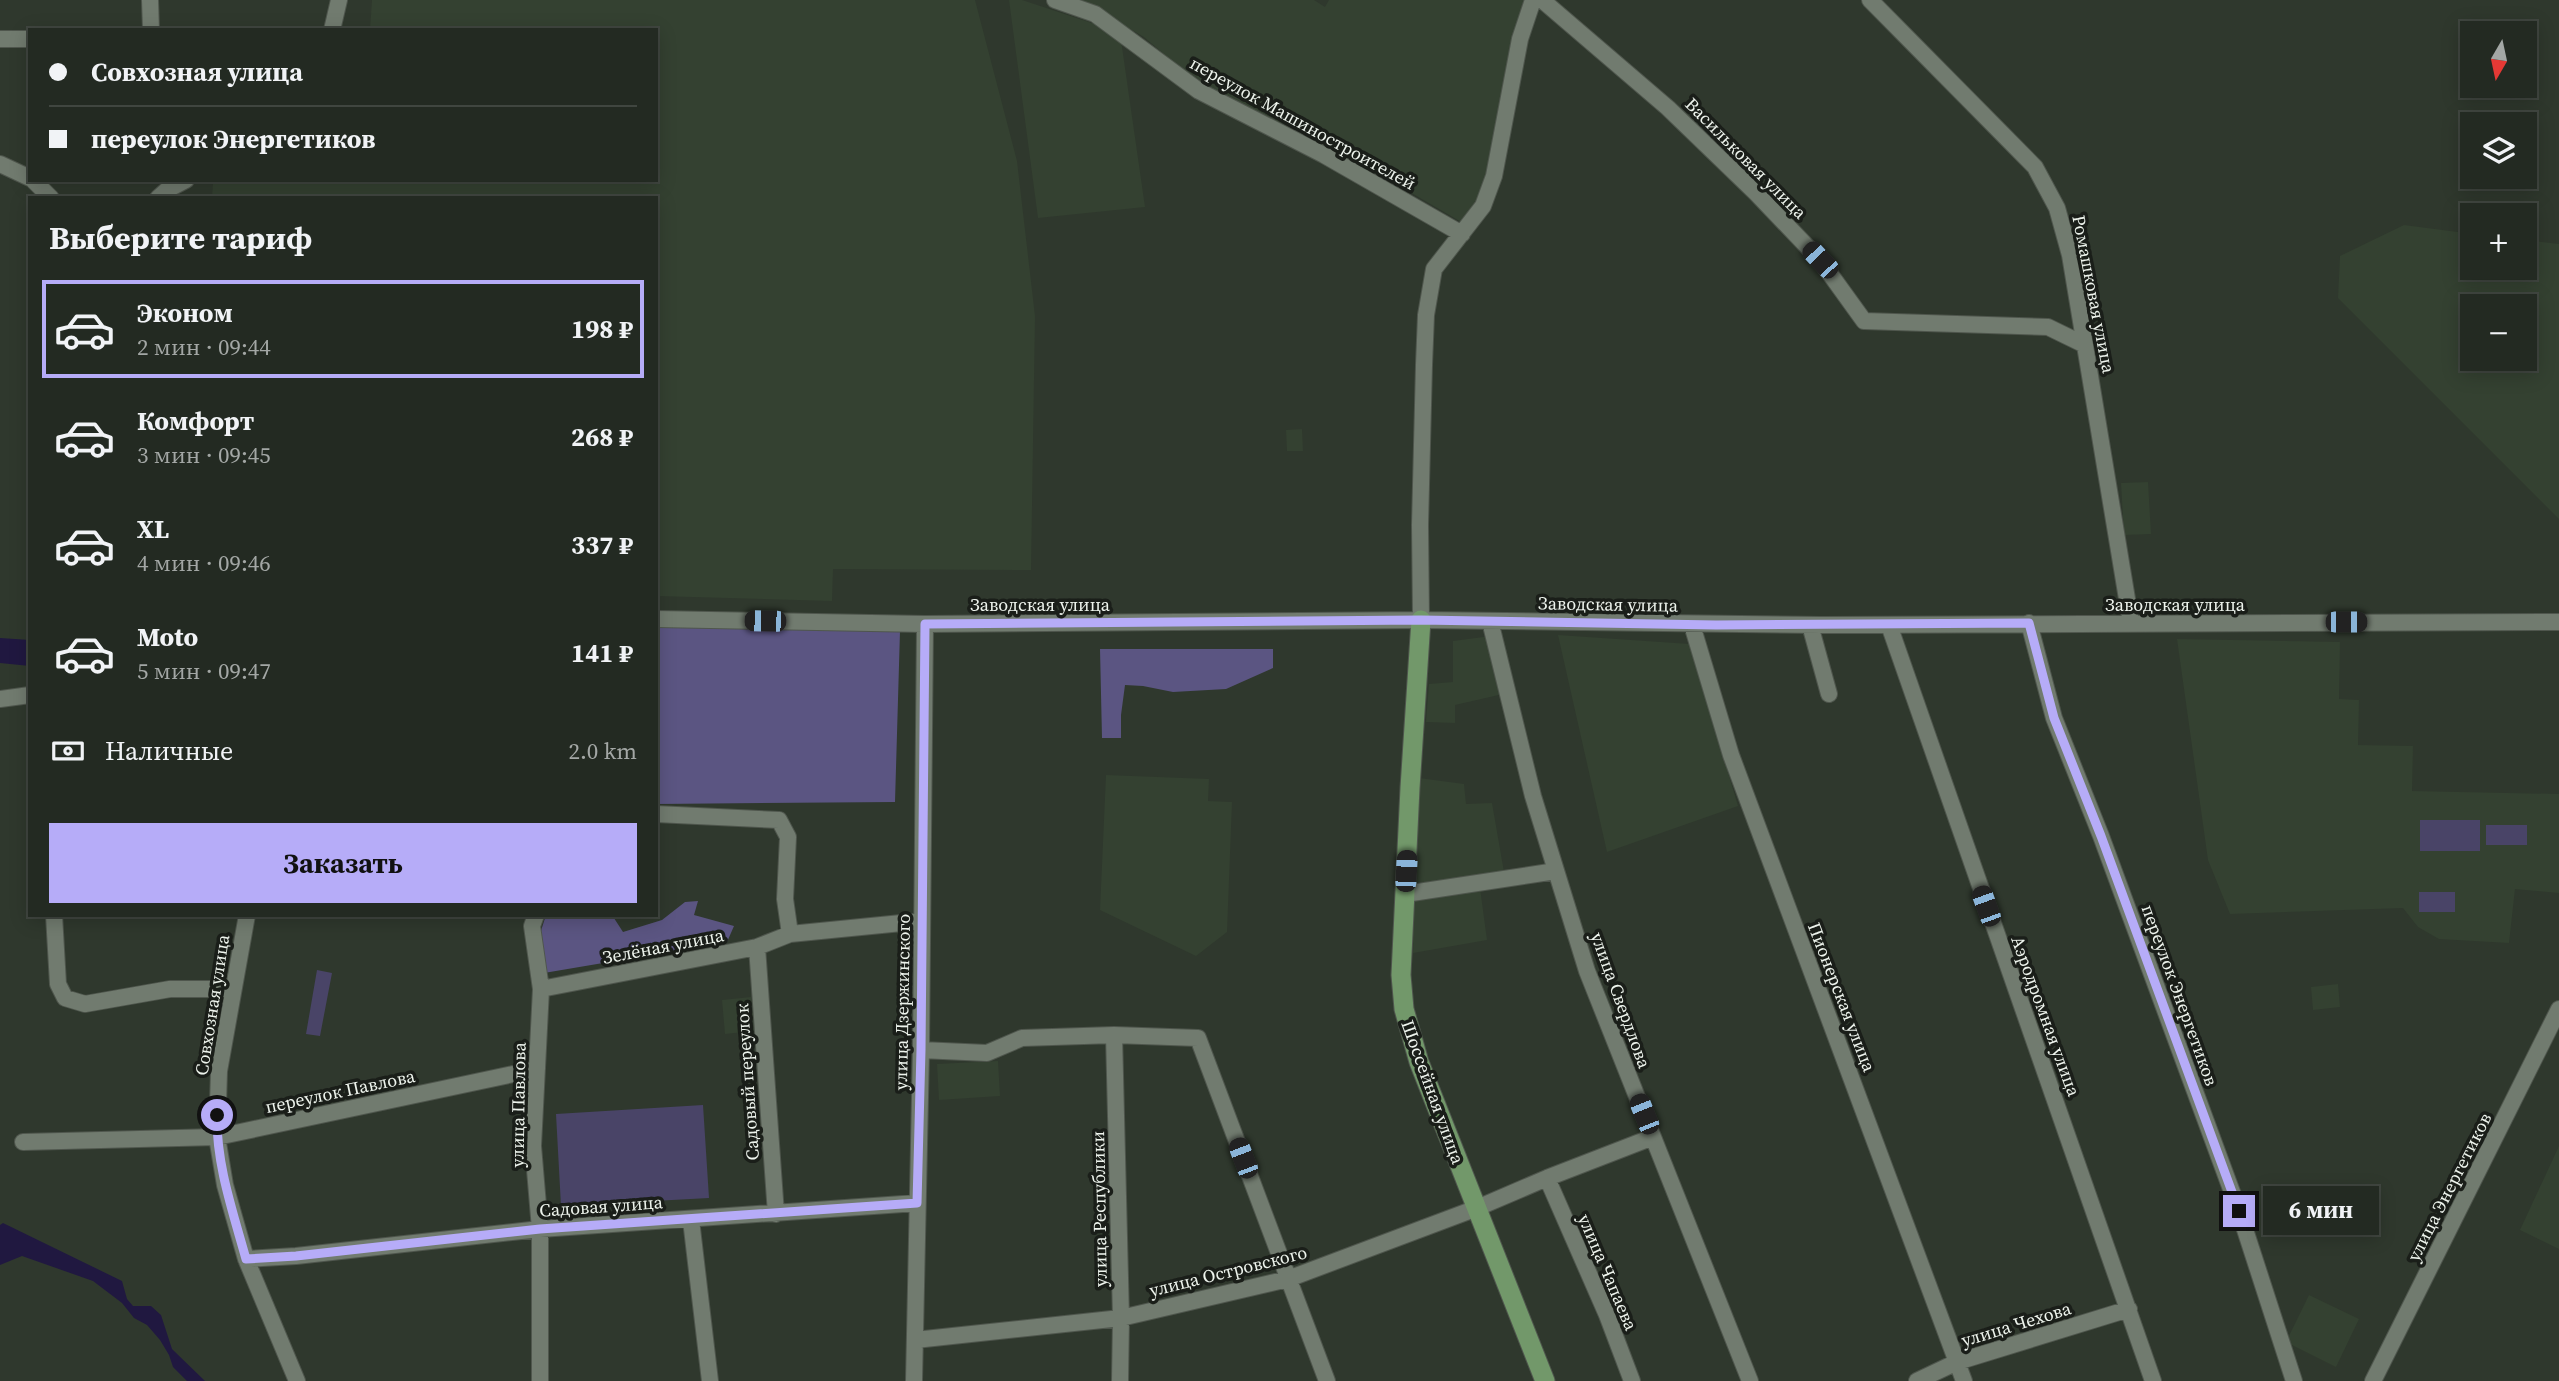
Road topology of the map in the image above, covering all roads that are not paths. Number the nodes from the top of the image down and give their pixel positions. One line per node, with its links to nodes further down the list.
1 (150, 0): 7 (street)
2 (340, 0): 8 (street)
3 (1055, 0): 17 (street, переулок Машиностроителей)
4 (1532, 0): 17 (street)
5 (1542, 0): 18 (street, Васильковая улица)
6 (1870, 0): 18 (street, Ромашковая улица)
7 (151, 28)
8 (333, 28)
9 (0, 39): 10 (street)
10 (28, 39)
11 (0, 164): 12 (street)
12 (28, 178)
13 (34, 182): 16 (street)
14 (181, 182): 15 (street)
15 (163, 189)
16 (49, 196)
17 (1462, 233): 20 (street)
18 (2085, 345): 24 (street, Ромашковая улица)
19 (658, 619): 25 (street, Заводская улица)
20 (1421, 620): 21 (street, Заводская улица); 25 (street, Заводская улица); 34 (main road, Шоссейная улица)
21 (1490, 621): 26 (street, Заводская улица); 33 (street, улица Свердлова)
22 (2559, 622): 24 (street, Заводская улица)
23 (2029, 623): 24 (street, Заводская улица); 28 (street, Заводская улица); 74 (street, переулок Энергетиков)
24 (2131, 623)
25 (925, 624): 38 (street, улица Дзержинского)
26 (1692, 625): 27 (street, Заводская улица); 61 (street, Пионерская улица)
27 (1810, 625): 28 (street, Заводская улица); 29 (street)
28 (1889, 625): 58 (street, Аэродромная улица)
29 (1829, 694)
30 (28, 695): 31 (street)
31 (0, 699)
32 (658, 814): 39 (street)
33 (1556, 871): 34 (street); 48 (street, улица Свердлова)
34 (1405, 894): 52 (main road, Шоссейная улица)
35 (54, 917): 41 (street)
36 (247, 917): 41 (street, Совхозная улица)
37 (535, 917): 42 (street, улица Павлова)
38 (922, 921): 39 (street, Зелёная улица); 45 (street, улица Дзержинского)
39 (790, 934): 40 (street, Зелёная улица)
40 (757, 947): 42 (street, Зелёная улица); 53 (street, Садовый переулок)
41 (233, 989): 47 (street, Совхозная улица)
42 (541, 989): 46 (street, улица Павлова)
43 (2559, 1009): 75 (street, улица Энергетиков)
44 (1114, 1035): 45 (street); 57 (street); 59 (street, улица Республики)
45 (921, 1050): 51 (street, улица Дзержинского)
46 (537, 1069): 47 (street, переулок Павлова); 55 (street, улица Павлова)
47 (217, 1137): 49 (street, переулок Павлова); 56 (street, Совхозная улица)
48 (1653, 1138): 50 (street, улица Островского); 70 (street, улица Свердлова)
49 (23, 1142)
50 (1547, 1178): 52 (street, улица Островского); 69 (street, улица Чапаева)
51 (917, 1203): 53 (street, Садовая улица); 60 (street, улица Дзержинского)
52 (1476, 1209): 57 (street, улица Островского); 68 (main road, Шоссейная улица)
53 (776, 1214): 54 (street, Садовая улица)
54 (691, 1220): 55 (street, Садовая улица); 64 (street)
55 (540, 1229): 56 (street, Садовая улица); 63 (street, улица Павлова)
56 (246, 1259): 62 (street, Совхозная улица)
57 (1288, 1279): 59 (street, улица Островского); 67 (street)
58 (2129, 1310): 61 (street, улица Чехова); 73 (street, Аэродромная улица)
59 (1121, 1318): 60 (street, улица Островского); 66 (street, улица Республики)
60 (915, 1340): 65 (street, улица Дзержинского)
61 (1957, 1362): 71 (street, улица Чехова); 72 (street, Пионерская улица)
62 (297, 1381)
63 (540, 1381)
64 (710, 1381)
65 (914, 1381)
66 (1120, 1381)
67 (1327, 1381)
68 (1545, 1381)
69 (1632, 1381)
70 (1750, 1381)
71 (1917, 1381)
72 (1964, 1381)
73 (2152, 1381)
74 (2294, 1381)
75 (2373, 1381)

